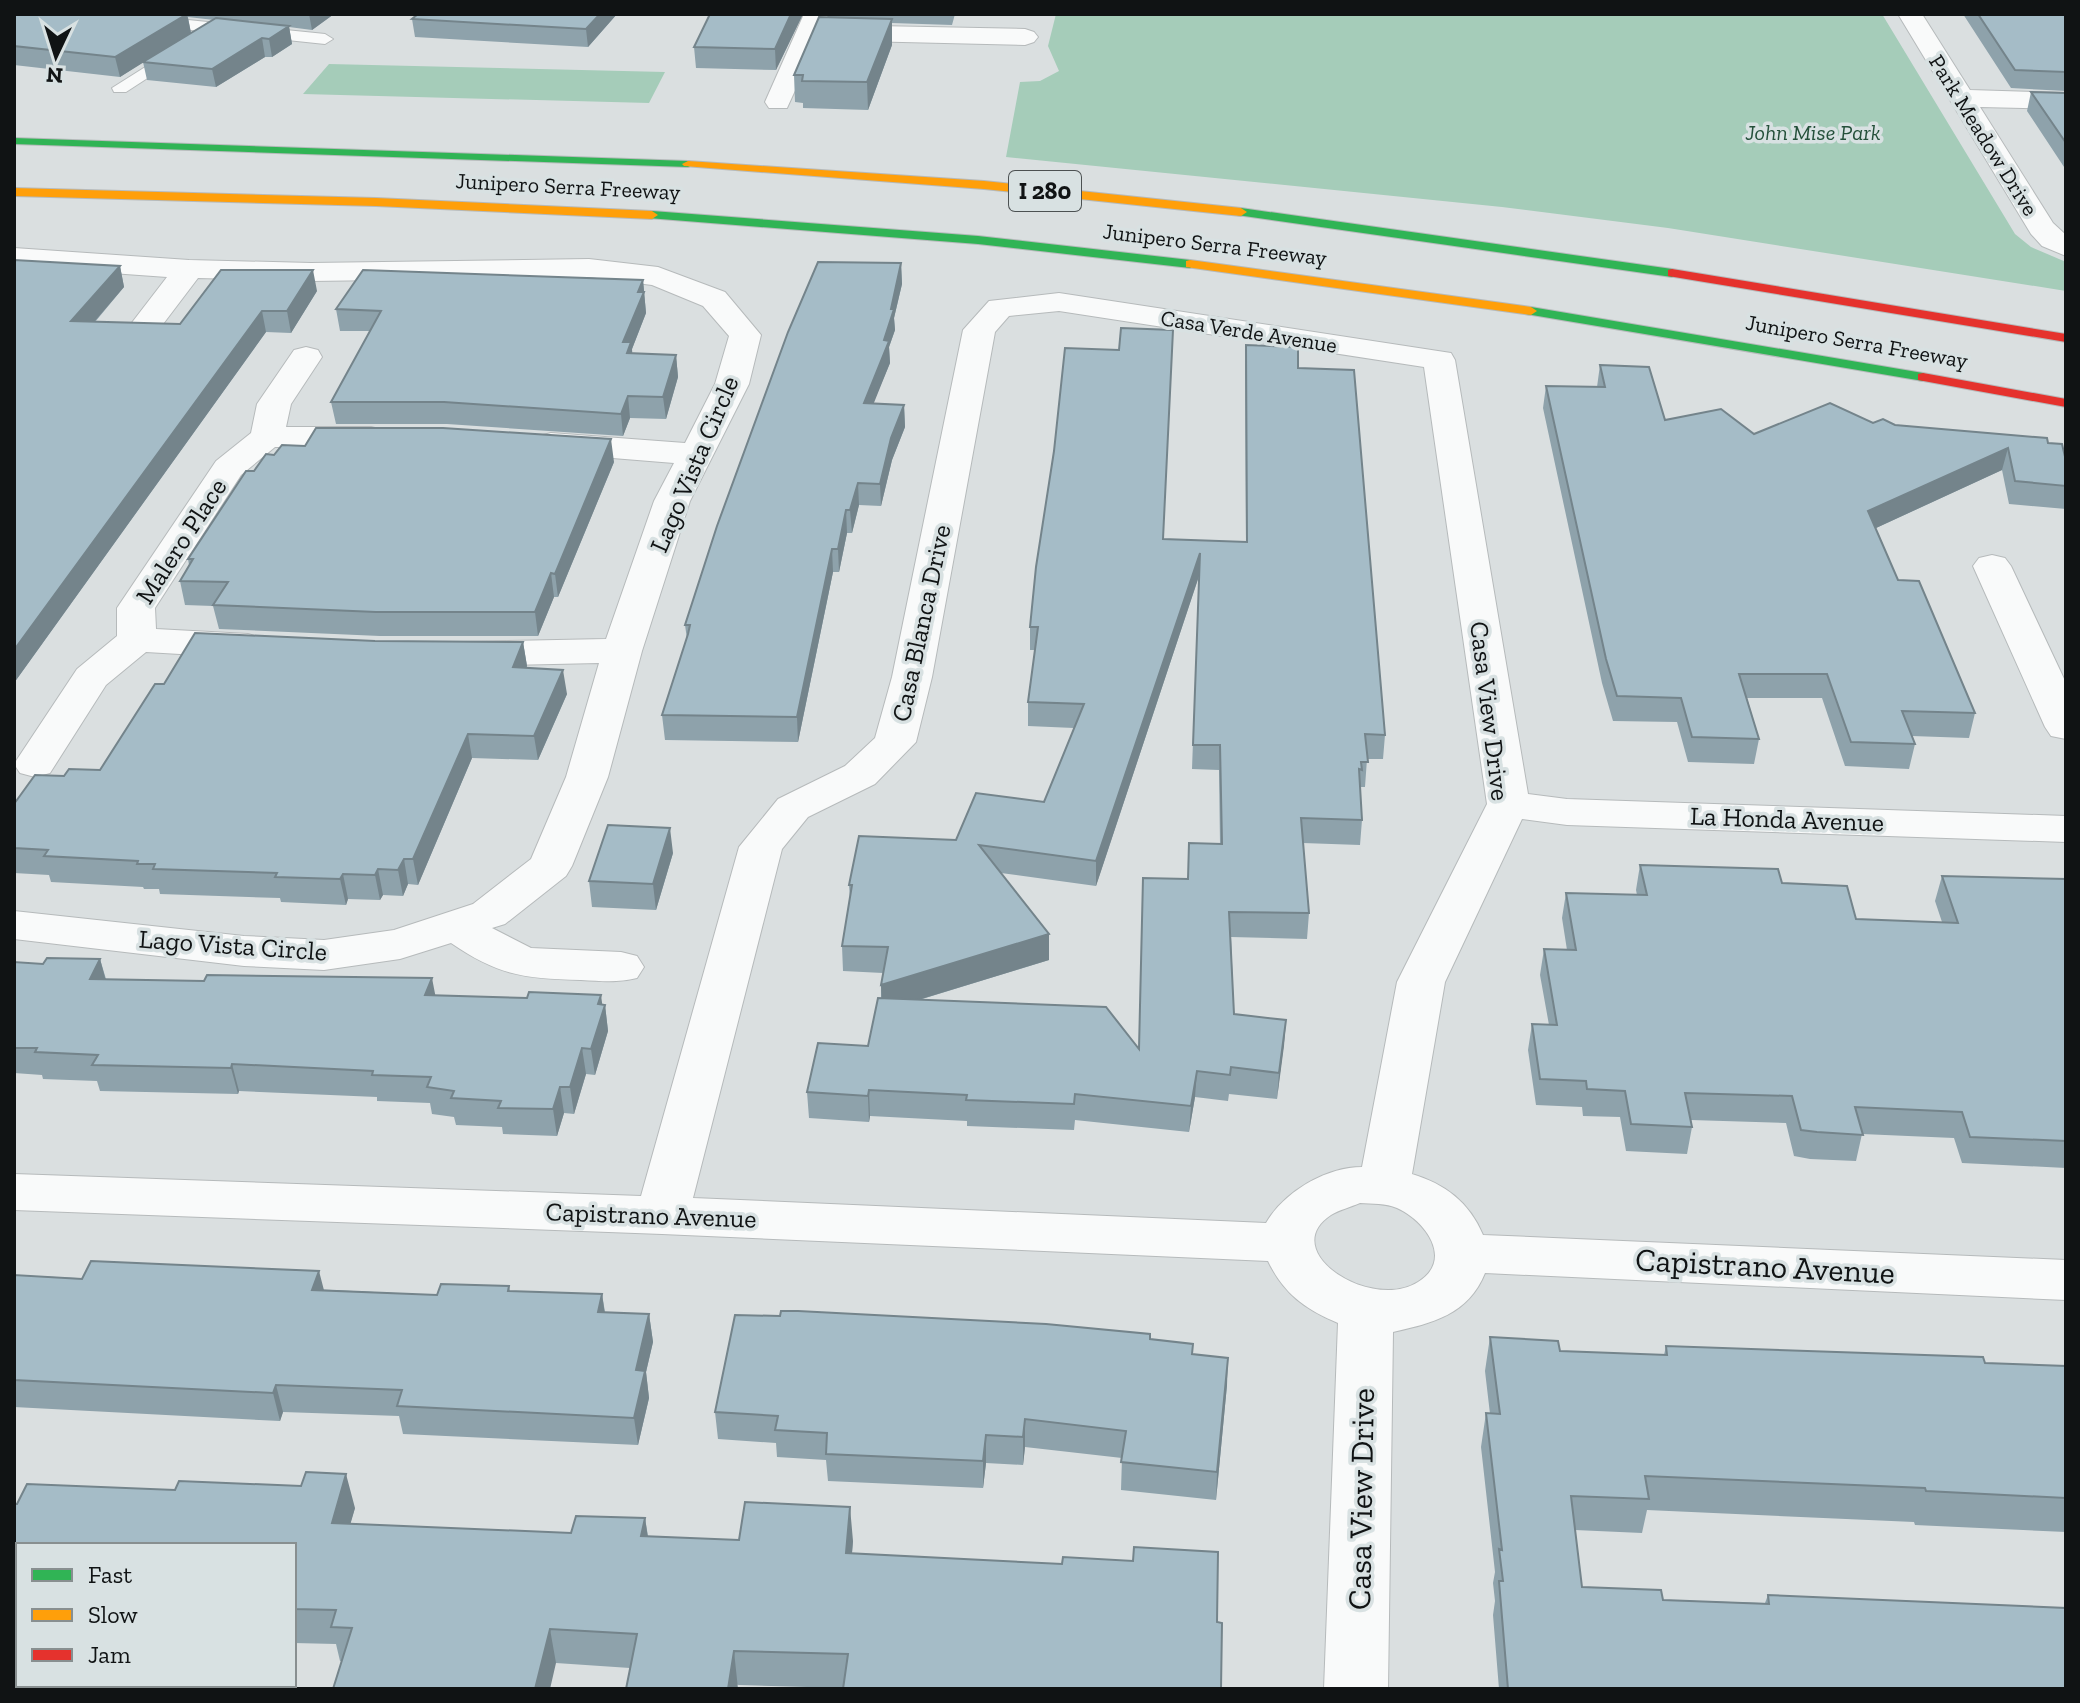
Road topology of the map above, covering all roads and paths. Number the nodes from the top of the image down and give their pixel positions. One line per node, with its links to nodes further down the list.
1 (85, 14): 5 (lane)
2 (1910, 14): 9 (street, Park Meadow Drive)
3 (813, 23): 4 (street); 11 (street)
4 (1027, 25): 7 (street)
5 (215, 28): 6 (lane); 8 (lane)
6 (325, 39)
7 (1019, 67)
8 (120, 88)
9 (1961, 98): 10 (street); 14 (street, Park Meadow Drive)
10 (2066, 101)
11 (778, 102)
12 (14, 141): 19 (highway, Junipero Serra Freeway / I 280)
13 (14, 192): 22 (highway, Junipero Serra Freeway / I 280)
14 (2066, 247)
15 (14, 257): 16 (street, Lago Vista Circle)
16 (189, 269): 18 (street); 26 (street, Lago Vista Circle)
17 (1059, 302): 21 (street, Casa Verde Avenue); 41 (street, Casa Blanca Drive)
18 (143, 329)
19 (2066, 338)
20 (306, 357): 23 (street)
21 (1439, 360): 34 (street, Casa View Drive)
22 (2066, 403)
23 (267, 437): 24 (street); 28 (street, Malero Place)
24 (402, 437)
25 (526, 442): 26 (street)
26 (696, 454): 30 (street, Lago Vista Circle)
27 (1992, 566): 32 (street)
28 (137, 640): 29 (street); 33 (street, Malero Place)
29 (289, 649)
30 (622, 651): 31 (street); 37 (street, Lago Vista Circle)
31 (427, 653)
32 (2066, 727)
33 (35, 764)
34 (1508, 804): 35 (street, La Honda Avenue); 39 (street, Casa View Drive)
35 (2066, 829)
36 (14, 925): 37 (street, Lago Vista Circle)
37 (456, 925): 38 (street)
38 (621, 967)
39 (1384, 1186): 42 (street); 43 (street)
40 (14, 1192): 41 (street, Capistrano Avenue)
41 (662, 1215): 42 (street, Capistrano Avenue)
42 (1287, 1243): 45 (street)
43 (1463, 1253): 44 (street, Capistrano Avenue); 45 (street)
44 (2066, 1280)
45 (1366, 1310): 46 (street, Casa View Drive)
46 (1356, 1689)

